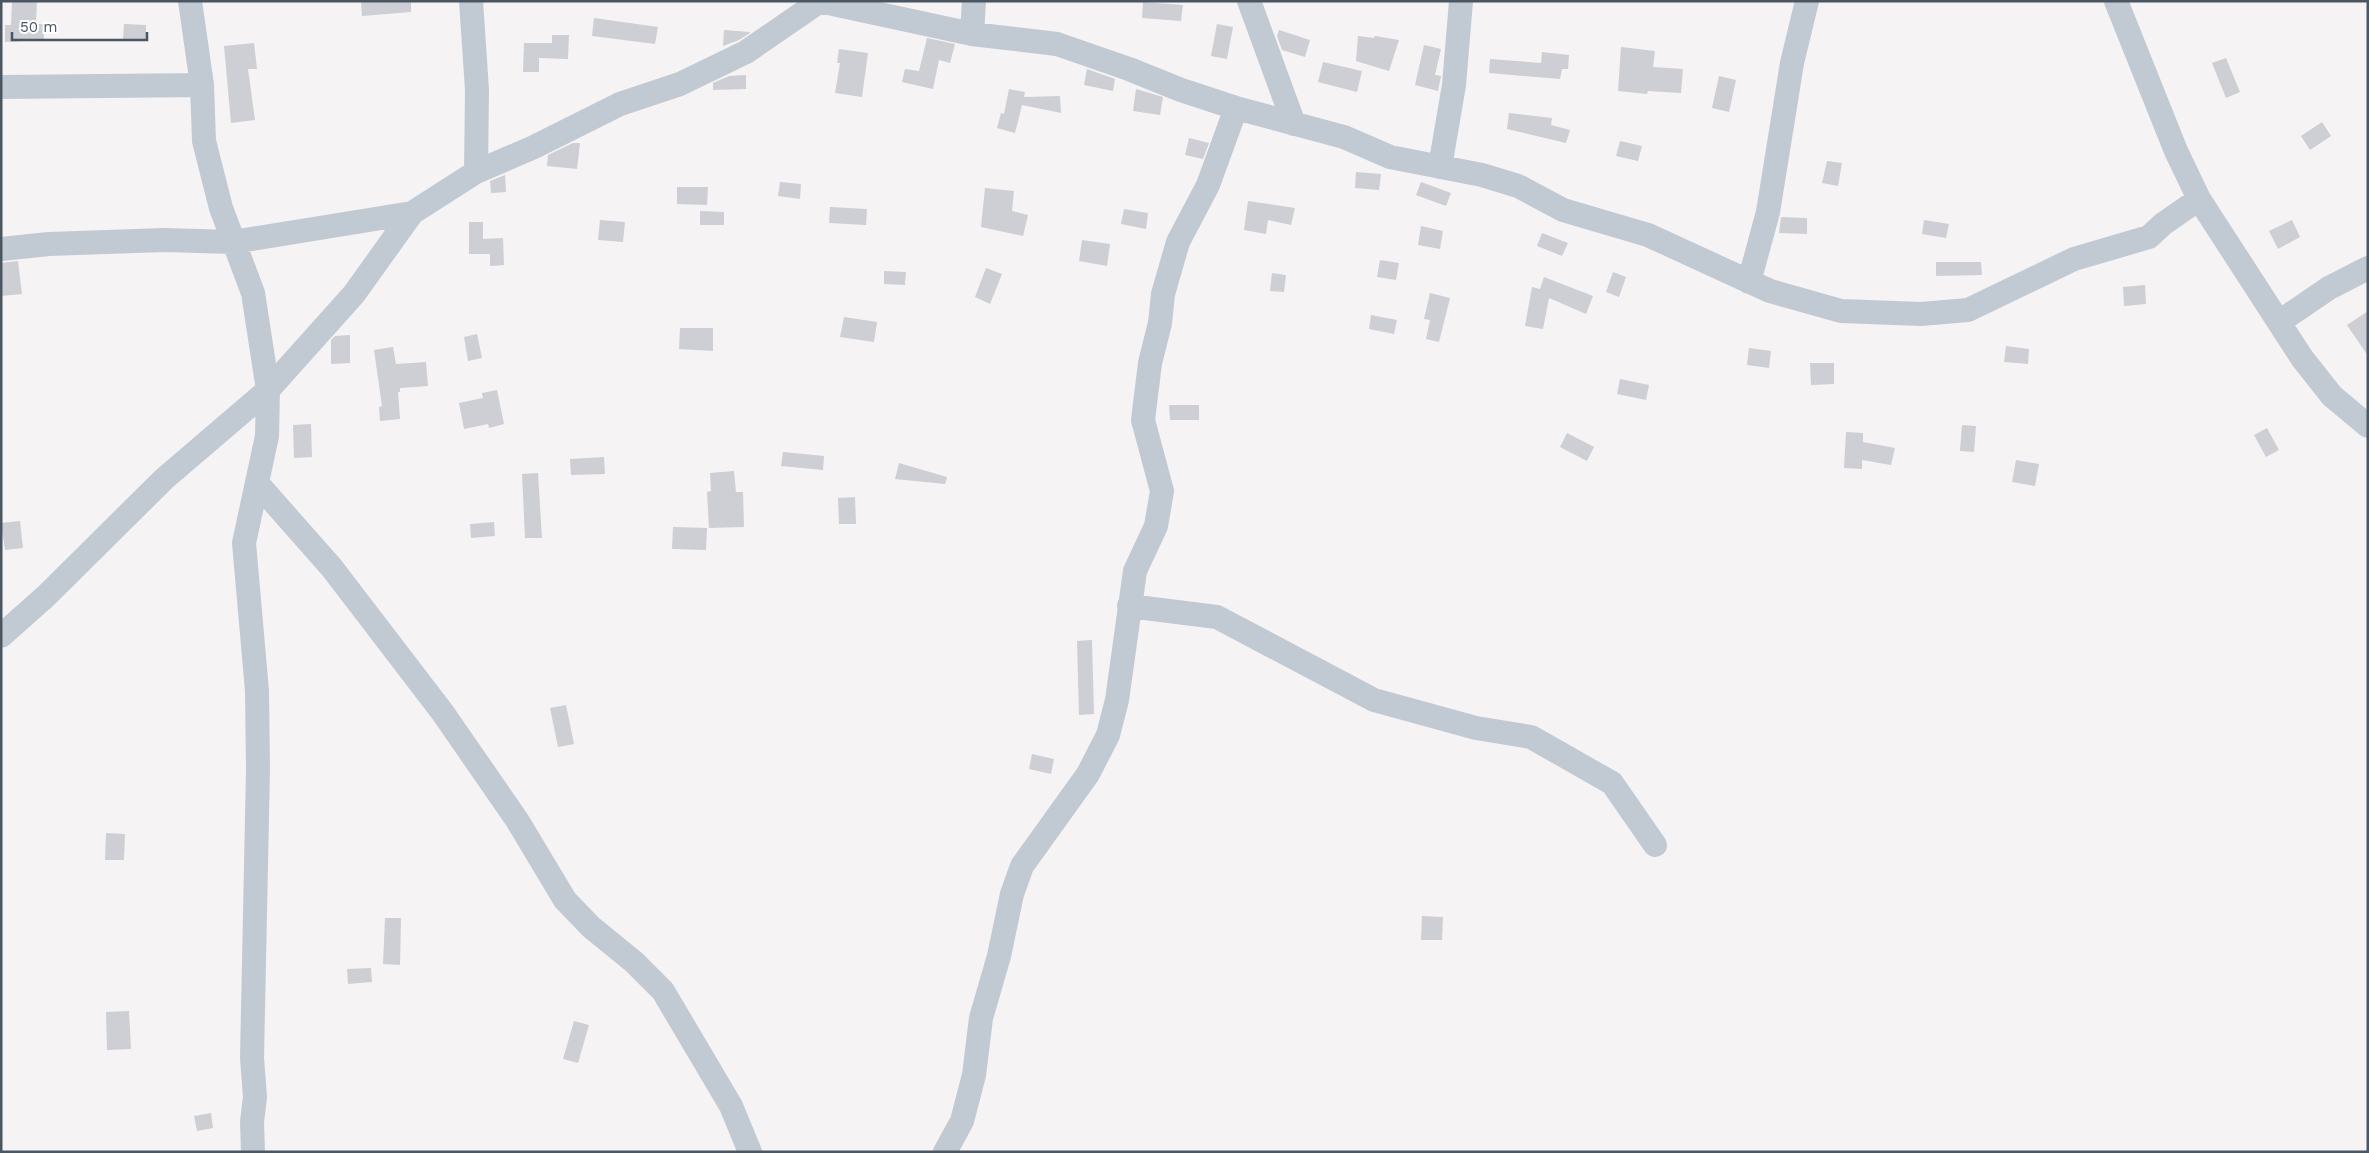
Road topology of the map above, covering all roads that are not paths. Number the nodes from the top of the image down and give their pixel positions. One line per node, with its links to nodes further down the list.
1 (190, 1): 10 (street)
2 (471, 1): 15 (street)
3 (819, 1): 9 (street); 15 (street)
4 (974, 1): 9 (street)
5 (1249, 1): 13 (street)
6 (1461, 1): 14 (street)
7 (1807, 1): 21 (street)
8 (2116, 1): 16 (street)
9 (972, 34): 12 (street)
10 (202, 85): 11 (street); 18 (street)
11 (1, 87)
12 (1236, 108): 13 (street); 26 (street)
13 (1294, 124): 14 (street)
14 (1440, 167): 21 (street)
15 (476, 172): 17 (street)
16 (2199, 199): 21 (street); 22 (street)
17 (412, 213): 18 (street); 23 (street)
18 (233, 242): 19 (street); 23 (street)
19 (1, 249)
20 (2368, 268): 22 (street)
21 (1749, 282)
22 (2279, 322): 24 (street)
23 (268, 390): 25 (street); 27 (street)
24 (2368, 426)
25 (257, 483): 29 (street); 30 (street)
26 (1129, 606): 28 (street); 31 (street)
27 (1, 636)
28 (1655, 845)
29 (253, 1152)
30 (750, 1152)
31 (945, 1152)

